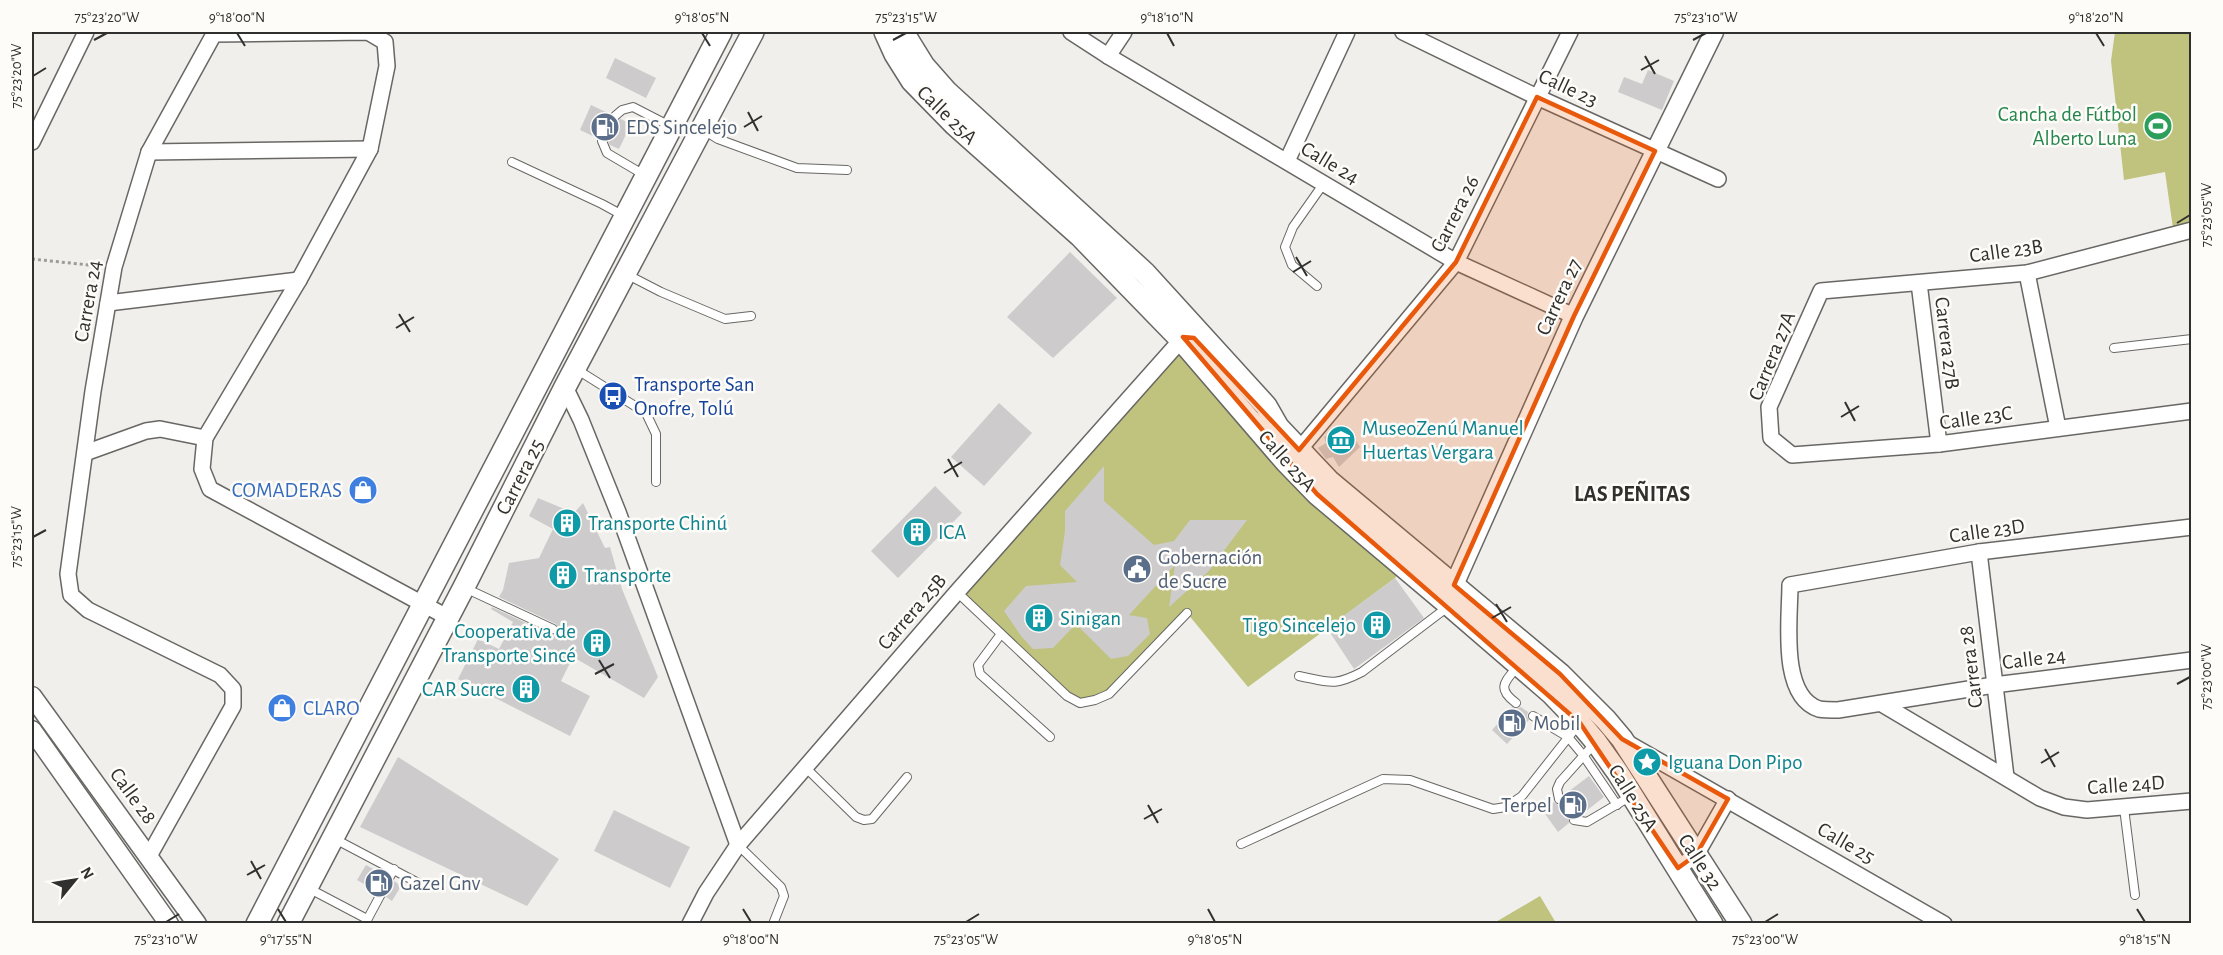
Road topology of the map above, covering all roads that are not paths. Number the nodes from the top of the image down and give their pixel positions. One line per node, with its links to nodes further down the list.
1 (86, 32): 18 (street)
2 (721, 32): 15 (main road, Carrera 25)
3 (753, 32): 16 (main road, Carrera 25)
4 (885, 32): 41 (main road, Calle 25A)
5 (903, 32): 46 (main road, Calle 25A)
6 (1071, 32): 12 (street, Calle 24)
7 (1124, 32): 12 (street)
8 (1347, 32): 22 (street)
9 (1403, 32): 13 (street, Calle 23)
10 (1570, 32): 13 (street, Carrera 26)
11 (1714, 32): 20 (street, Carrera 27)
12 (1108, 56): 22 (street, Calle 24)
13 (1537, 97): 20 (street, Calle 23); 30 (street, Carrera 26)
14 (615, 116): 15 (lane)
15 (672, 127): 25 (main road, Carrera 25)
16 (701, 129): 24 (lane); 32 (main road, Carrera 25)
17 (602, 141): 25 (lane)
18 (32, 142)
19 (370, 149): 21 (street); 21 (street, Carrera 24); 33 (street)
20 (1655, 151): 26 (street, Calle 23); 39 (street, Carrera 27)
21 (149, 152): 37 (street, Carrera 24)
22 (1287, 161): 27 (street, Calle 24)
23 (512, 162): 28 (lane)
24 (847, 170)
25 (646, 176): 28 (main road, Carrera 25)
26 (1718, 178)
27 (1324, 183): 30 (street, Calle 24); 35 (lane)
28 (624, 217): 60 (main road, Carrera 25)
29 (2192, 230): 31 (street, Calle 23B)
30 (1456, 262): 39 (street, Calle 24); 51 (street, Carrera 26)
31 (2027, 273): 34 (street, Calle 23B); 47 (street)
32 (624, 274): 38 (lane); 43 (main road, Carrera 25)
33 (299, 280): 37 (street); 48 (street)
34 (1918, 283): 36 (street, Calle 23B); 50 (street, Carrera 27B)
35 (1317, 286)
36 (1821, 291): 49 (street, Carrera 27A)
37 (108, 303): 52 (street, Carrera 24)
38 (751, 316)
39 (1574, 316): 59 (street, Carrera 27)
40 (2192, 339): 42 (lane)
41 (1181, 340): 46 (main road); 58 (street, Carrera 25B); 59 (main road, Calle 25A)
42 (2114, 348)
43 (575, 368): 44 (main road, Carrera 25); 53 (lane)
44 (565, 387): 57 (main road, Carrera 25); 89 (street)
45 (2192, 411): 47 (street, Calle 23C)
46 (1278, 427): 51 (main road, Calle 25A)
47 (2058, 428): 50 (street, Calle 23C)
48 (205, 438): 52 (street); 60 (street)
49 (1771, 438): 50 (street, Calle 23C)
50 (1939, 444)
51 (1299, 450): 59 (main road, Calle 25A)
52 (85, 453): 91 (street, Carrera 24)
53 (656, 482)
54 (2192, 527): 55 (street, Calle 23D)
55 (1979, 552): 56 (street, Calle 23D); 68 (street, Carrera 28)
56 (1790, 585): 71 (street, Calle 24)
57 (464, 587): 62 (main road, Carrera 25); 63 (lane)
58 (957, 592): 64 (lane); 78 (street, Carrera 25B)
59 (1452, 595): 66 (main road, Calle 25A); 67 (lane); 76 (main road, Calle 25A)
60 (423, 604): 62 (street); 102 (main road, Carrera 25)
61 (1187, 613): 64 (lane)
62 (447, 617): 87 (main road, Carrera 25)
63 (553, 629)
64 (1001, 634): 75 (lane)
65 (2192, 660): 68 (street, Calle 24)
66 (1518, 666): 70 (lane); 74 (main road, Calle 25A)
67 (1299, 676)
68 (1994, 685): 71 (street, Calle 24); 80 (street, Carrera 28)
69 (32, 696): 91 (street, Calle 28)
70 (1516, 703)
71 (1882, 704): 80 (street, Calle 24D)
72 (1533, 716): 74 (lane)
73 (32, 730): 100 (street)
74 (1574, 730): 77 (main road, Calle 25A); 88 (lane)
75 (1050, 737)
76 (1622, 739): 83 (street, Calle 25); 90 (main road, Calle 32)
77 (1590, 748): 81 (lane); 82 (main road, Calle 25A)
78 (804, 767): 79 (lane); 89 (street, Carrera 25B)
79 (907, 777)
80 (2006, 777): 85 (street, Calle 24D)
81 (1559, 799)
82 (1624, 800): 86 (lane); 92 (main road, Calle 25A)
83 (1728, 800): 90 (street); 108 (street, Calle 25)
84 (2192, 801): 85 (street, Calle 24D)
85 (2124, 808): 98 (lane)
86 (1574, 820)
87 (332, 837): 93 (lane); 96 (main road, Carrera 25)
88 (1241, 844)
89 (738, 845): 104 (street, Carrera 25B); 105 (lane)
90 (1696, 855): 92 (street); 107 (main road, Calle 32)
91 (149, 856): 101 (street, Calle 28)
92 (1678, 868): 106 (main road, Calle 32)
93 (394, 869): 94 (lane); 95 (lane)
94 (389, 878)
95 (423, 886)
96 (307, 888): 99 (lane); 103 (main road, Carrera 25)
97 (381, 894): 99 (lane)
98 (2135, 895)
99 (366, 921)
100 (169, 924)
101 (197, 924)
102 (257, 924)
103 (288, 924)
104 (690, 924)
105 (773, 924)
106 (1712, 924)
107 (1741, 924)
108 (1944, 924)

